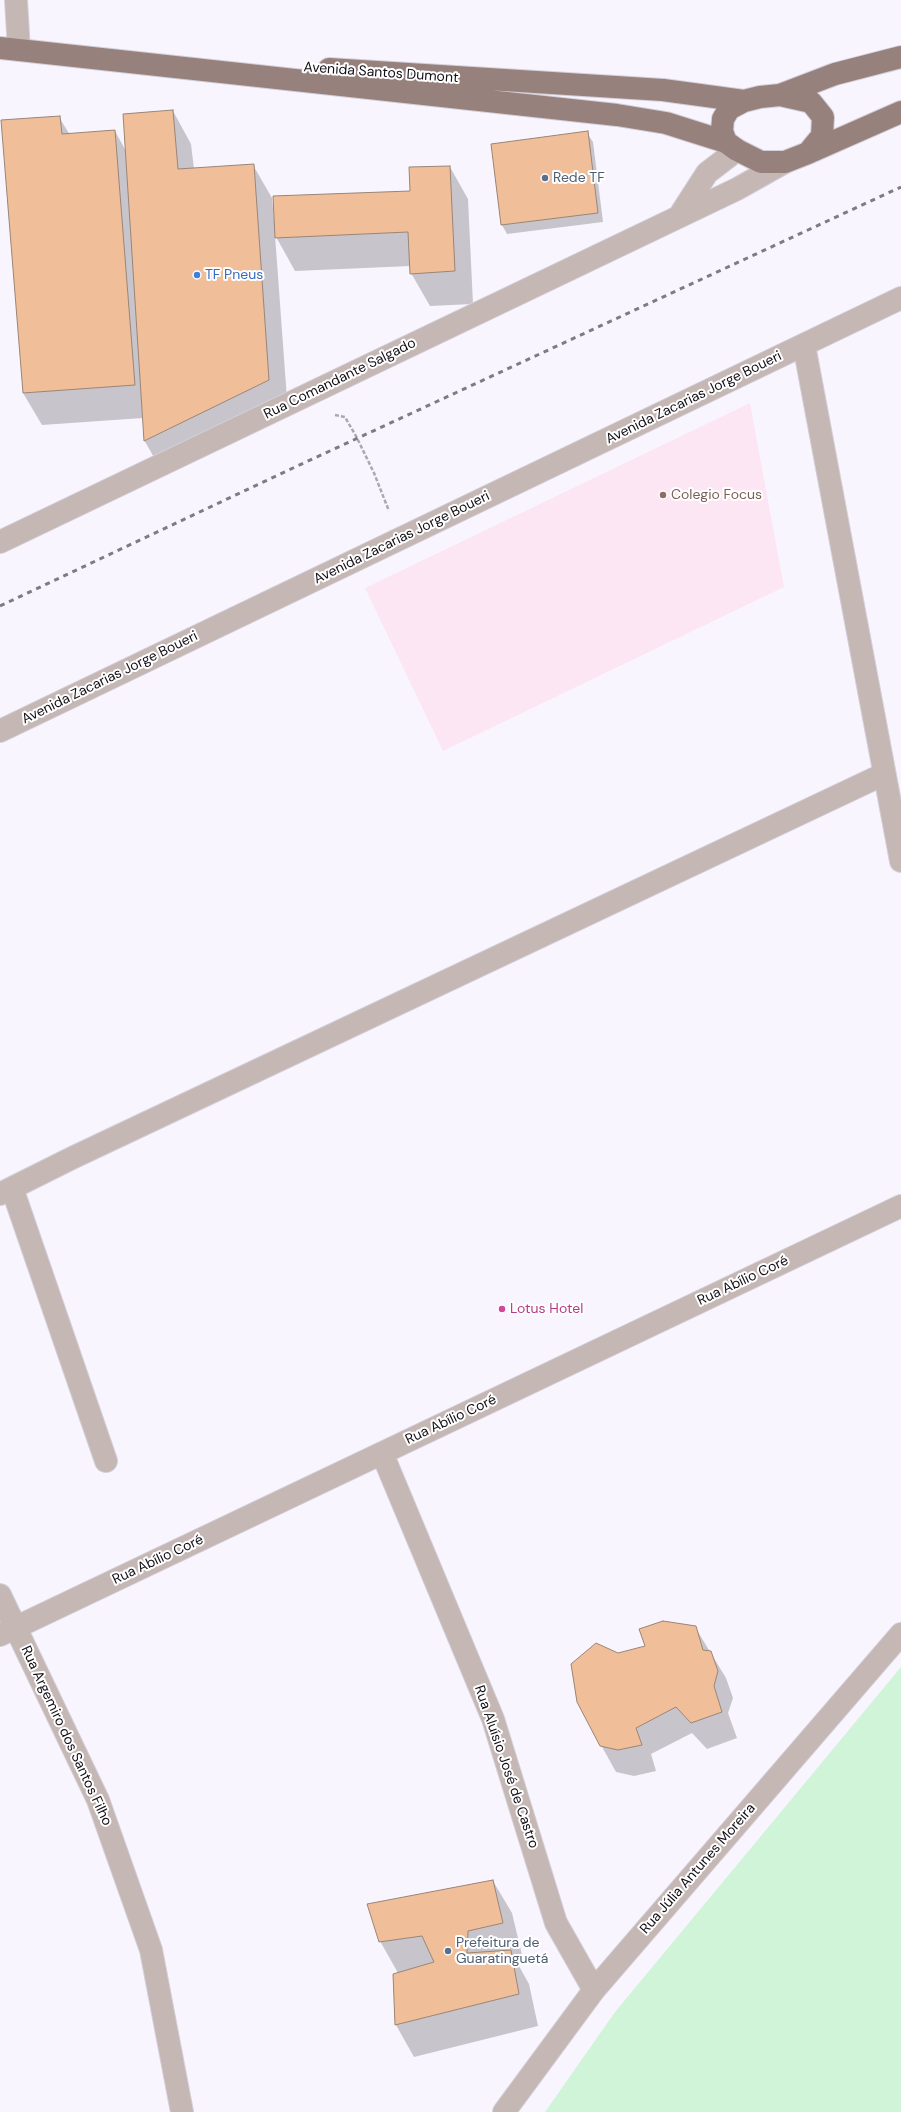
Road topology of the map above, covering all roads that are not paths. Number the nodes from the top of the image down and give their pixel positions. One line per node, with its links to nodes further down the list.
1 (16, 0): 2 (street)
2 (9, 49): 5 (main road, Avenida Santos Dumont); 7 (main road, Avenida Santos Dumont)
3 (901, 57): 4 (main road)
4 (780, 96): 5 (main road); 8 (main road)
5 (744, 101): 7 (main road)
6 (901, 112): 8 (main road)
7 (731, 146): 9 (main road); 10 (street)
8 (808, 153): 9 (main road)
9 (785, 162): 10 (street, Rua Comandante Salgado)
10 (680, 215): 13 (street, Rua Comandante Salgado)
11 (901, 298): 12 (street, Avenida Zacarias Jorge Boueri)
12 (804, 345): 14 (street, Avenida Zacarias Jorge Boueri); 15 (street)
13 (0, 542)
14 (0, 731)
15 (884, 774): 16 (street); 17 (street)
16 (901, 861)
17 (6, 1191): 20 (street)
18 (901, 1206): 19 (street, Rua Abílio Coré)
19 (382, 1453): 22 (street, Rua Abílio Coré); 24 (street, Rua Aluísio José de Castro)
20 (106, 1461)
21 (0, 1595): 22 (street, Rua Argemiro dos Santos Filho)
22 (8, 1631): 25 (street, Rua Argemiro dos Santos Filho)
23 (901, 1634): 24 (street, Rua Júlia Antunes Moreira)
24 (594, 1990): 26 (street, Rua Júlia Antunes Moreira)
25 (182, 2112)
26 (504, 2112)

